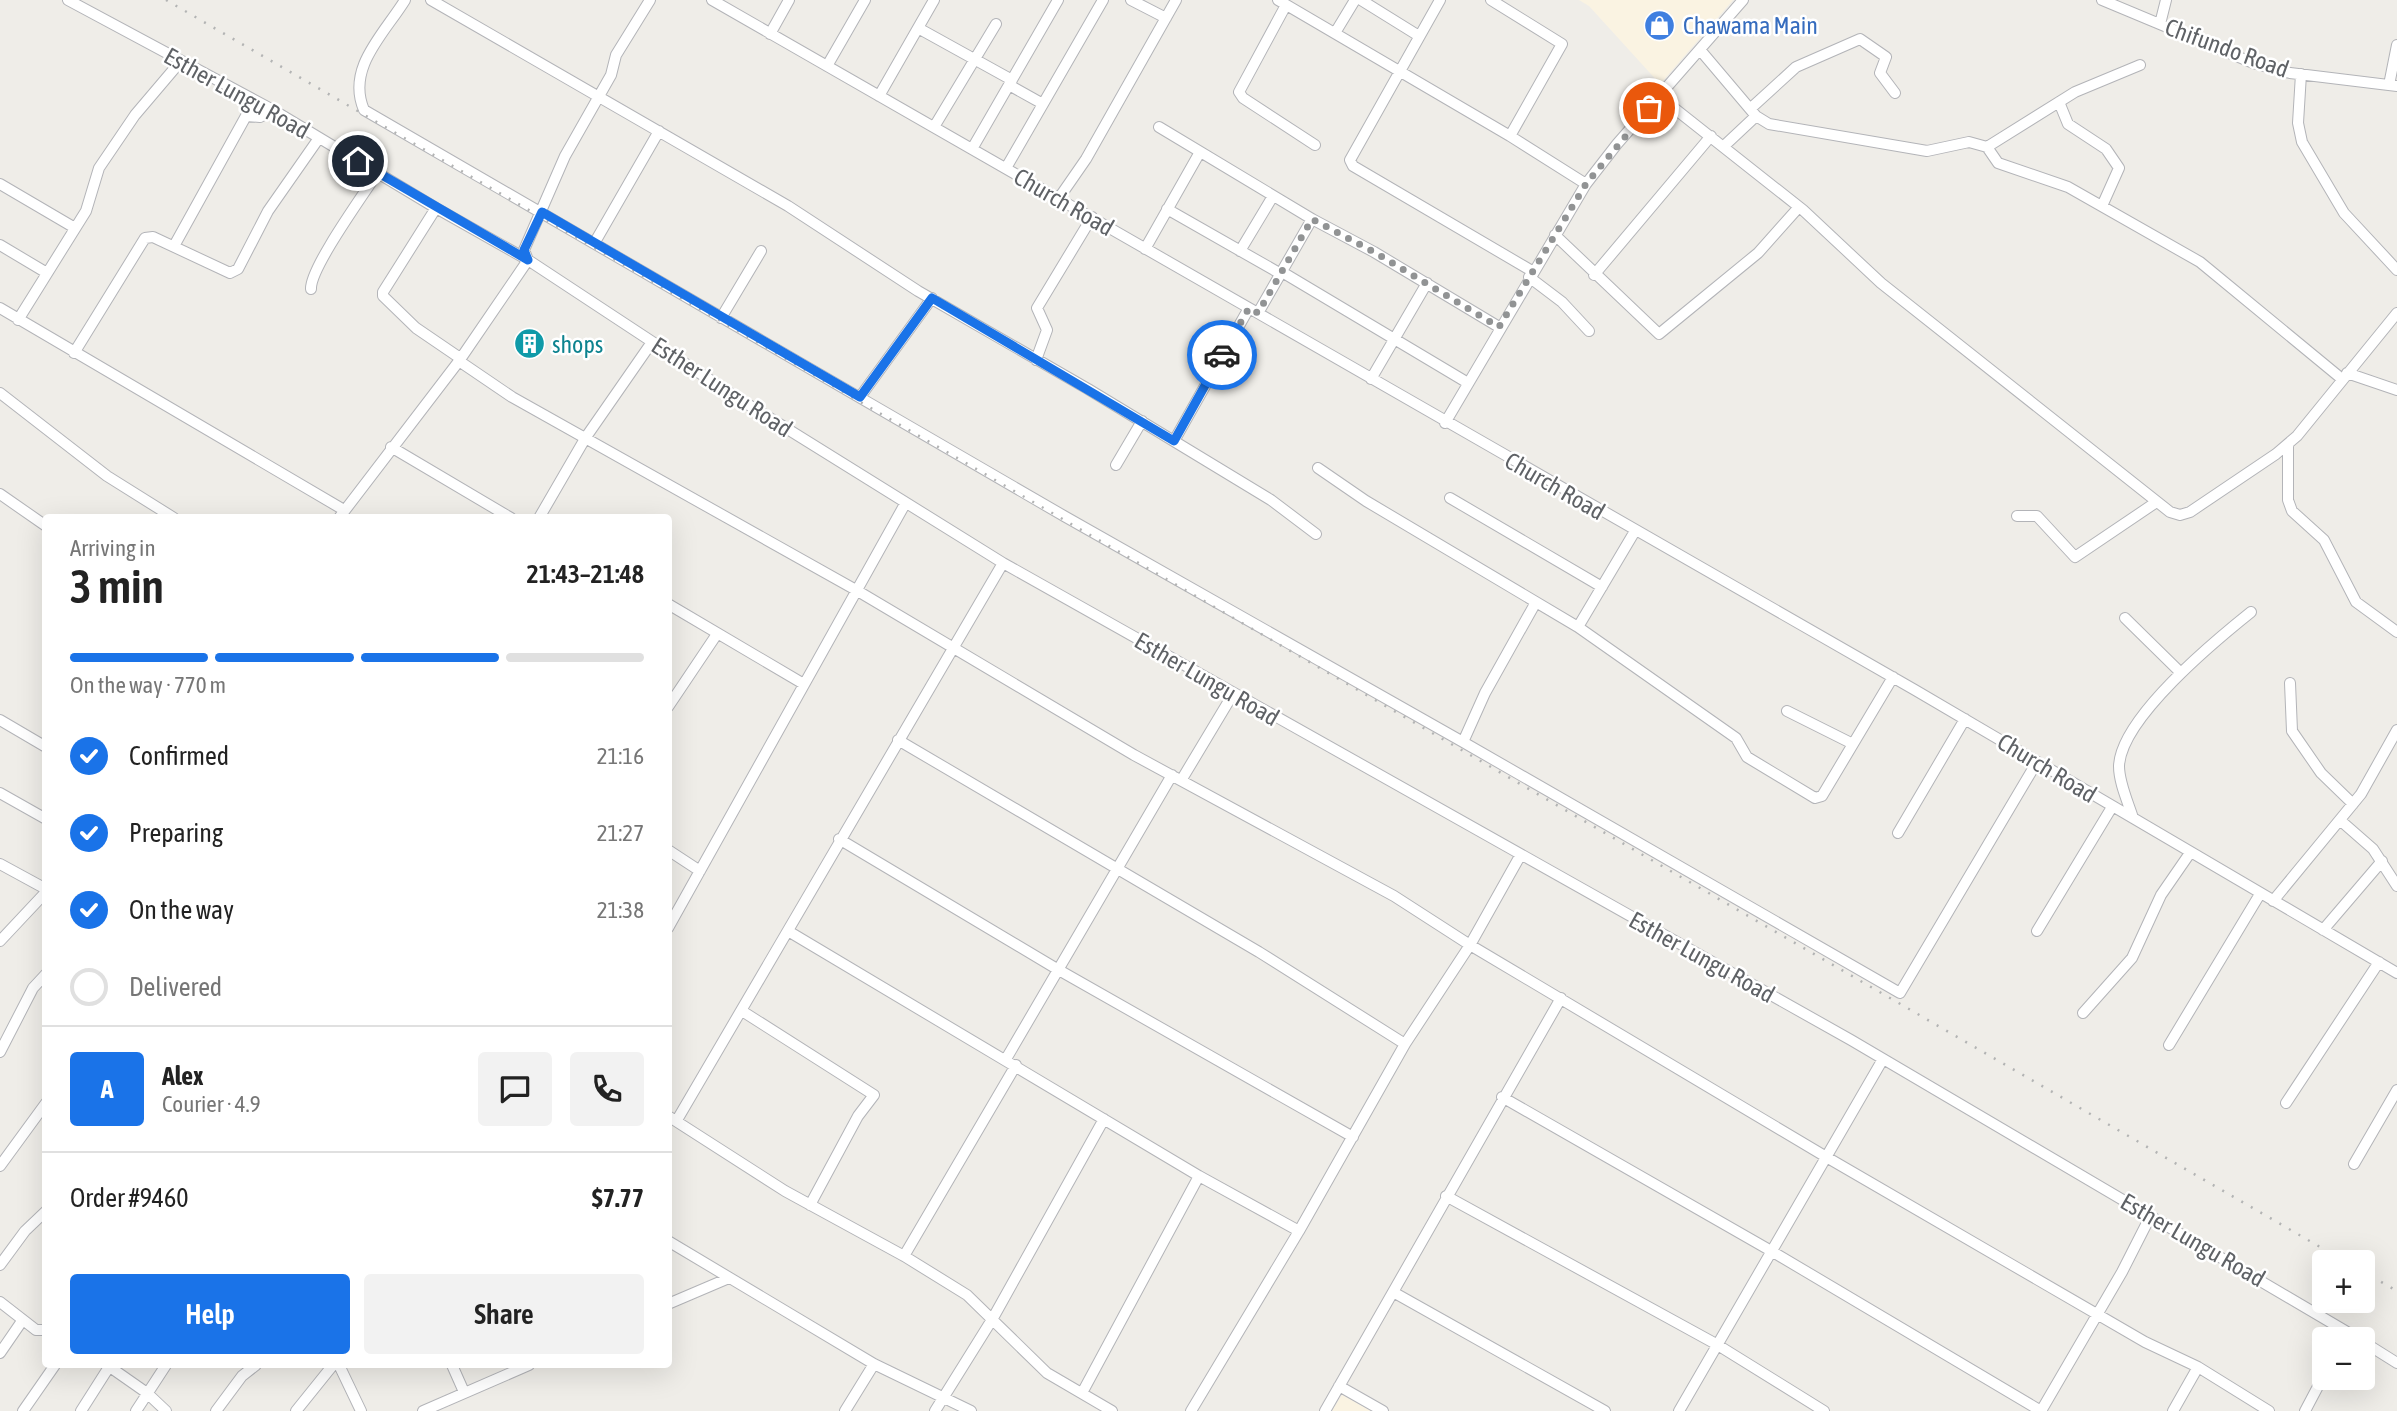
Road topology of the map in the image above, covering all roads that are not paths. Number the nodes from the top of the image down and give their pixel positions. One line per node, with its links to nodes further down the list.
1 (68, 0): 33 (street, Esther Lungu Road)
2 (405, 0): 69 (street)
3 (431, 0): 41 (street)
4 (650, 0): 41 (street)
5 (712, 0): 22 (street, Church Road)
6 (738, 0): 22 (street)
7 (789, 0): 27 (street)
8 (865, 0): 35 (street)
9 (934, 0): 26 (street)
10 (1058, 0): 38 (street)
11 (1103, 0): 45 (street)
12 (1132, 0): 23 (street)
13 (1176, 0): 23 (street)
14 (1355, 0): 28 (street)
15 (1361, 0): 29 (street)
16 (1440, 0): 29 (street)
17 (1491, 0): 51 (street)
18 (1743, 0): 31 (street)
19 (2102, 0): 25 (street, Chifundo Road)
20 (2166, 0): 25 (street)
21 (1282, 2): 28 (street); 54 (street)
22 (732, 12): 27 (street, Church Road)
23 (1166, 18): 64 (street)
24 (996, 24): 32 (street)
25 (2161, 24): 37 (street, Chifundo Road)
26 (918, 28): 32 (street); 42 (street)
27 (770, 33): 35 (street, Church Road)
28 (1335, 33): 36 (street)
29 (1419, 36): 36 (street)
30 (2397, 45): 39 (street)
31 (1701, 51): 43 (street); 47 (street)
32 (975, 60): 38 (street); 48 (street)
33 (180, 62): 46 (street, Esther Lungu Road); 72 (street)
34 (2140, 65): 44 (street)
35 (827, 66): 42 (street, Church Road)
36 (1399, 71): 51 (street); 84 (street)
37 (2301, 74): 39 (street, Chifundo Road); 81 (street)
38 (1010, 83): 45 (street); 57 (street)
39 (2393, 85)
40 (1895, 93): 47 (street)
41 (599, 94): 50 (street); 69 (street)
42 (879, 96): 48 (street, Church Road)
43 (1660, 97): 52 (street); 62 (street)
44 (2059, 102): 56 (street); 65 (street)
45 (1043, 104): 59 (street)
46 (273, 110): 53 (street, Esther Lungu Road); 76 (street)
47 (1753, 112): 55 (street); 56 (street)
48 (934, 127): 57 (street, Church Road)
49 (1159, 127): 58 (street)
50 (659, 131): 74 (street); 88 (street)
51 (1510, 136): 62 (street)
52 (1711, 136): 55 (street); 85 (street)
53 (318, 138): 60 (street, Esther Lungu Road); 76 (street)
54 (1315, 145)
55 (1724, 146): 66 (street)
56 (1987, 147): 65 (street)
57 (972, 149): 59 (street, Church Road)
58 (1200, 152): 63 (street); 68 (street)
59 (1006, 168): 64 (street, Church Road)
60 (378, 172): 67 (street, Esther Lungu Road); 87 (street)
61 (0, 184): 72 (street)
62 (1586, 184): 73 (street)
63 (1272, 196): 71 (street); 79 (street)
64 (1059, 198): 70 (street, Church Road)
65 (2102, 205): 101 (street)
66 (1799, 207): 85 (street); 117 (street)
67 (436, 208): 80 (street, Esther Lungu Road); 99 (street)
68 (1167, 209): 77 (street); 79 (street)
69 (542, 212): 74 (street); 80 (street)
70 (1092, 217): 77 (street, Church Road); 100 (street)
71 (1312, 219): 83 (street); 86 (street)
72 (75, 228): 82 (street)
73 (1555, 235): 84 (street); 85 (street)
74 (595, 242): 92 (street)
75 (0, 245): 82 (street)
76 (174, 246): 98 (street)
77 (1145, 249): 90 (street, Church Road)
78 (761, 251): 92 (street)
79 (1240, 251): 83 (street)
80 (528, 260): 97 (street, Esther Lungu Road); 99 (street)
81 (2397, 270)
82 (47, 273): 93 (street)
83 (1281, 273): 90 (street); 96 (street)
84 (1531, 274): 94 (street); 95 (street)
85 (1594, 275)
86 (1427, 283): 94 (street); 96 (street)
87 (311, 289)
88 (932, 298): 100 (street); 106 (street)
89 (0, 308): 93 (street)
90 (1254, 310): 102 (street, Church Road); 110 (street)
91 (2397, 313): 101 (street)
92 (721, 318): 106 (street)
93 (18, 320): 98 (street)
94 (1499, 327): 103 (street)
95 (1590, 331)
96 (1395, 340): 102 (street); 103 (street)
97 (652, 342): 109 (street); 118 (street, Esther Lungu Road)
98 (74, 353): 120 (street)
99 (459, 360): 109 (street); 112 (street)
100 (1036, 360): 107 (street)
101 (2345, 376): 104 (street); 111 (street)
102 (1371, 379): 108 (street, Church Road)
103 (1468, 383): 108 (street)
104 (2397, 390)
105 (0, 393): 119 (street)
106 (860, 397): 149 (street)
107 (1142, 422): 110 (street); 113 (street)
108 (1445, 423): 125 (street, Church Road)
109 (586, 437): 122 (street); 129 (street)
110 (1174, 441): 126 (street)
111 (2288, 444): 117 (street); 135 (street)
112 (391, 447): 120 (street); 121 (street)
113 (1116, 465)
114 (1318, 468): 130 (street)
115 (0, 494): 124 (street)
116 (1450, 498): 128 (street)
117 (2155, 503): 123 (street)
118 (905, 504): 127 (street, Esther Lungu Road); 129 (street)
119 (168, 514)
120 (342, 514)
121 (504, 514)
122 (541, 514)
123 (2017, 516)
124 (42, 523)
125 (1635, 531): 128 (street); 139 (street, Church Road)
126 (1316, 534)
127 (1003, 563): 137 (street); 142 (street, Esther Lungu Road)
128 (1602, 587): 134 (street)
129 (856, 590): 137 (street); 140 (street)
130 (1536, 602): 134 (street); 149 (street)
131 (672, 606): 136 (street)
132 (2251, 612): 138 (street)
133 (2125, 618): 138 (street)
134 (1578, 627): 150 (street)
135 (2397, 632)
136 (717, 634): 140 (street); 143 (street)
137 (954, 647): 148 (street); 153 (street)
138 (2181, 673): 158 (street)
139 (1893, 677): 145 (street, Church Road); 150 (street)
140 (802, 683): 168 (street)
141 (2290, 683): 155 (street)
142 (1233, 694): 153 (street); 164 (street, Esther Lungu Road)
143 (672, 701)
144 (1787, 711): 150 (street)
145 (1965, 719): 152 (street, Church Road); 160 (street)
146 (0, 720): 151 (street)
147 (2397, 730): 155 (street)
148 (898, 740): 161 (street); 167 (street)
149 (1462, 742): 152 (street)
150 (1853, 744)
151 (42, 745)
152 (2036, 762): 156 (street, Church Road)
153 (1177, 777): 167 (street); 180 (street)
154 (0, 793): 157 (street)
155 (2353, 804): 159 (street)
156 (2112, 807): 158 (street, Church Road); 178 (street)
157 (42, 816)
158 (2133, 818): 163 (street, Church Road)
159 (2340, 821): 165 (street); 174 (street)
160 (1898, 833)
161 (839, 839): 177 (street); 182 (street)
162 (672, 853): 168 (street)
163 (2190, 853): 173 (street, Church Road); 187 (street)
164 (1520, 856): 180 (street); 191 (street, Esther Lungu Road)
165 (2382, 861): 170 (street); 176 (street)
166 (3, 865): 169 (street); 171 (street)
167 (1116, 869): 182 (street); 188 (street)
168 (700, 871): 175 (street)
169 (0, 877)
170 (2395, 880)
171 (42, 888)
172 (42, 894): 179 (street)
173 (2260, 894): 174 (street, Church Road); 189 (street)
174 (2273, 901): 176 (street, Church Road)
175 (672, 921)
176 (2323, 930): 181 (street, Church Road)
177 (788, 931): 186 (street); 192 (street)
178 (2037, 931)
179 (0, 941)
180 (1470, 945): 185 (street); 188 (street)
181 (2379, 962): 183 (street, Church Road); 195 (street)
182 (1057, 969): 192 (street); 199 (street)
183 (2397, 972)
184 (42, 978): 190 (street)
185 (1561, 998): 194 (street); 200 (street)
186 (742, 1011): 197 (street); 205 (street)
187 (2083, 1013)
188 (1405, 1044): 199 (street)
189 (2169, 1045)
190 (0, 1052)
191 (1883, 1059): 200 (street); 207 (street, Esther Lungu Road)
192 (1011, 1062): 198 (street); 211 (street)
193 (2397, 1090): 201 (street)
194 (1502, 1097): 204 (street); 210 (street)
195 (2286, 1103)
196 (42, 1108): 202 (street)
197 (673, 1118): 205 (street)
198 (1104, 1119): 203 (street); 218 (street)
199 (1353, 1137): 208 (street)
200 (1828, 1158): 210 (street); 217 (street)
201 (2354, 1164)
202 (0, 1166)
203 (1199, 1176): 208 (street); 241 (street)
204 (1446, 1196): 214 (street); 222 (street)
205 (810, 1205): 211 (street)
206 (42, 1215): 212 (street)
207 (2151, 1215): 217 (street); 220 (street, Esther Lungu Road)
208 (1298, 1231): 255 (street)
209 (672, 1243): 213 (street)
210 (1773, 1252): 222 (street); 261 (street)
211 (904, 1255): 218 (street)
212 (0, 1265)
213 (729, 1278): 216 (street); 226 (street)
214 (1393, 1292): 237 (street); 258 (street)
215 (0, 1302): 219 (street)
216 (672, 1302)
217 (2097, 1313): 227 (street); 261 (street)
218 (993, 1318): 241 (street); 242 (street)
219 (22, 1321): 221 (street); 224 (street)
220 (2333, 1327)
221 (42, 1330)
222 (1716, 1344): 259 (street); 260 (street)
223 (2375, 1349): 225 (street, Esther Lungu Road)
224 (0, 1353)
225 (2397, 1363)
226 (874, 1364): 242 (street); 251 (street)
227 (2198, 1367): 262 (street); 263 (street)
228 (53, 1368): 243 (street)
229 (107, 1368): 244 (street)
230 (111, 1368): 240 (street)
231 (164, 1368): 240 (street)
232 (252, 1368): 247 (street)
233 (331, 1368): 248 (street)
234 (340, 1368): 249 (street)
235 (453, 1368): 239 (street)
236 (522, 1368): 239 (street)
237 (1339, 1385): 256 (street); 257 (street)
238 (2316, 1390): 264 (street)
239 (464, 1392): 250 (street)
240 (147, 1393): 245 (street); 246 (street)
241 (1082, 1393): 254 (street)
242 (943, 1396): 252 (street); 253 (street)
243 (23, 1411)
244 (80, 1411)
245 (136, 1411)
246 (166, 1411)
247 (216, 1411)
248 (296, 1411)
249 (361, 1411)
250 (423, 1411)
251 (845, 1411)
252 (935, 1411)
253 (971, 1411)
254 (1112, 1411)
255 (1191, 1411)
256 (1325, 1411)
257 (1384, 1411)
258 (1605, 1411)
259 (1679, 1411)
260 (1824, 1411)
261 (2041, 1411)
262 (2173, 1411)
263 (2269, 1411)
264 (2305, 1411)

